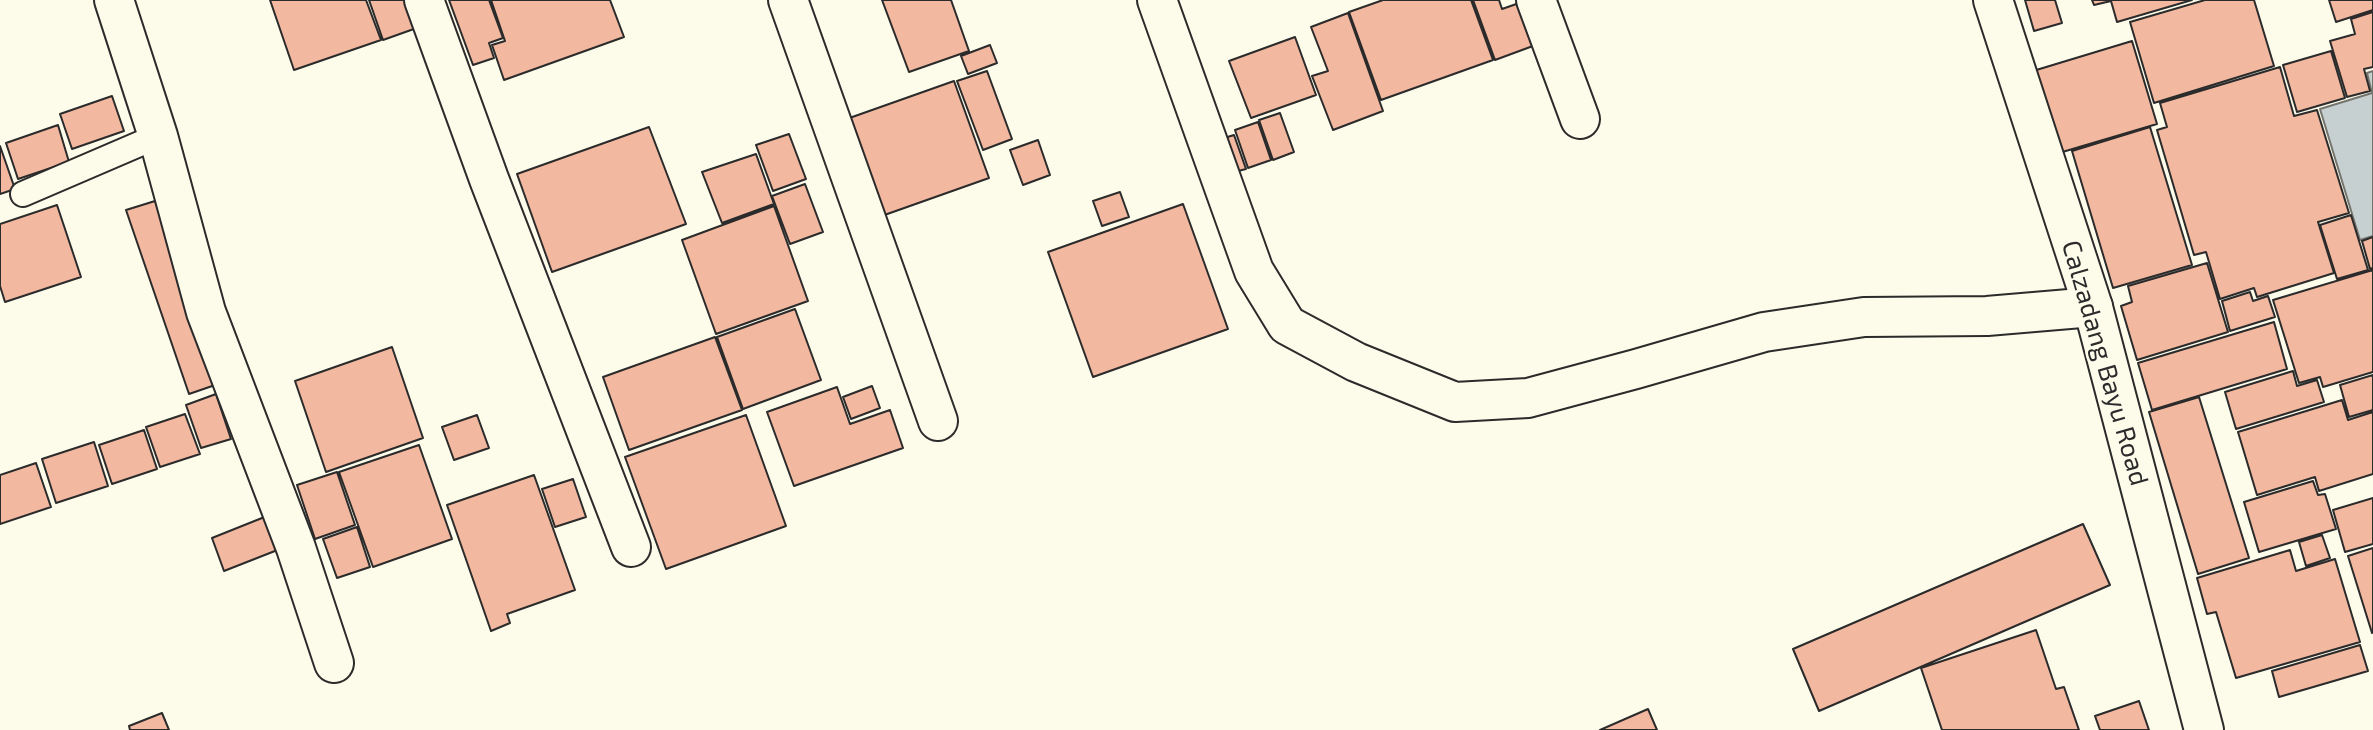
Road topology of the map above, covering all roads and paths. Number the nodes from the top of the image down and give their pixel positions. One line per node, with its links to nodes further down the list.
1 (114, 0): 8 (street)
2 (424, 0): 12 (street)
3 (788, 0): 11 (street)
4 (1157, 0): 10 (street)
5 (1536, 0): 7 (street)
6 (1993, 0): 10 (street, Calzadang Bayu Road)
7 (1580, 119)
8 (158, 136): 9 (lane); 13 (street)
9 (23, 194)
10 (2093, 307): 14 (street, Calzadang Bayu Road)
11 (938, 421)
12 (631, 547)
13 (334, 663)
14 (2204, 730)

